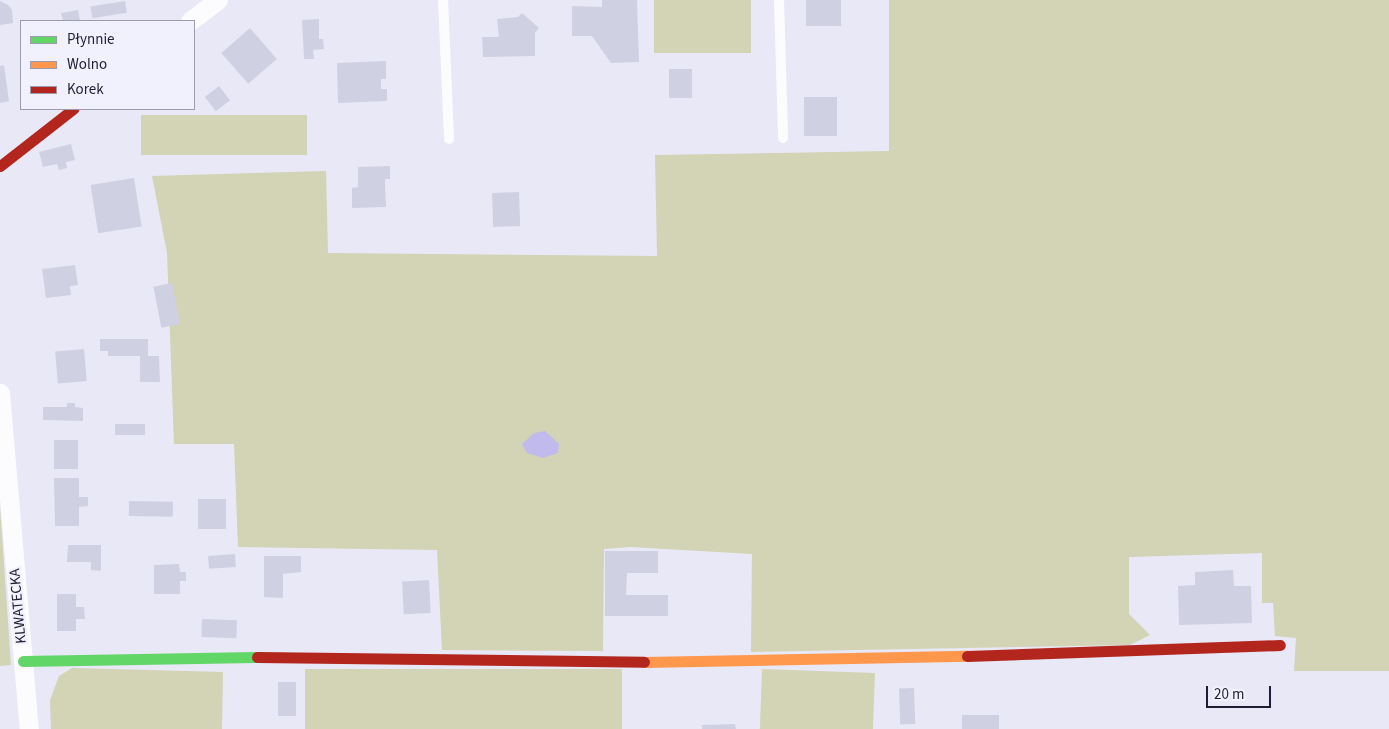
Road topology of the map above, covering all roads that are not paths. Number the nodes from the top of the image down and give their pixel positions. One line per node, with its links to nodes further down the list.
1 (218, 0): 4 (street)
2 (443, 0): 7 (lane)
3 (780, 0): 6 (lane)
4 (191, 20)
5 (72, 110): 8 (street)
6 (783, 138)
7 (449, 139)
8 (0, 166)
9 (0, 393): 11 (street, KLWATECKA)
10 (1280, 645): 11 (street)
11 (23, 661): 12 (street, KLWATECKA)
12 (29, 729)

